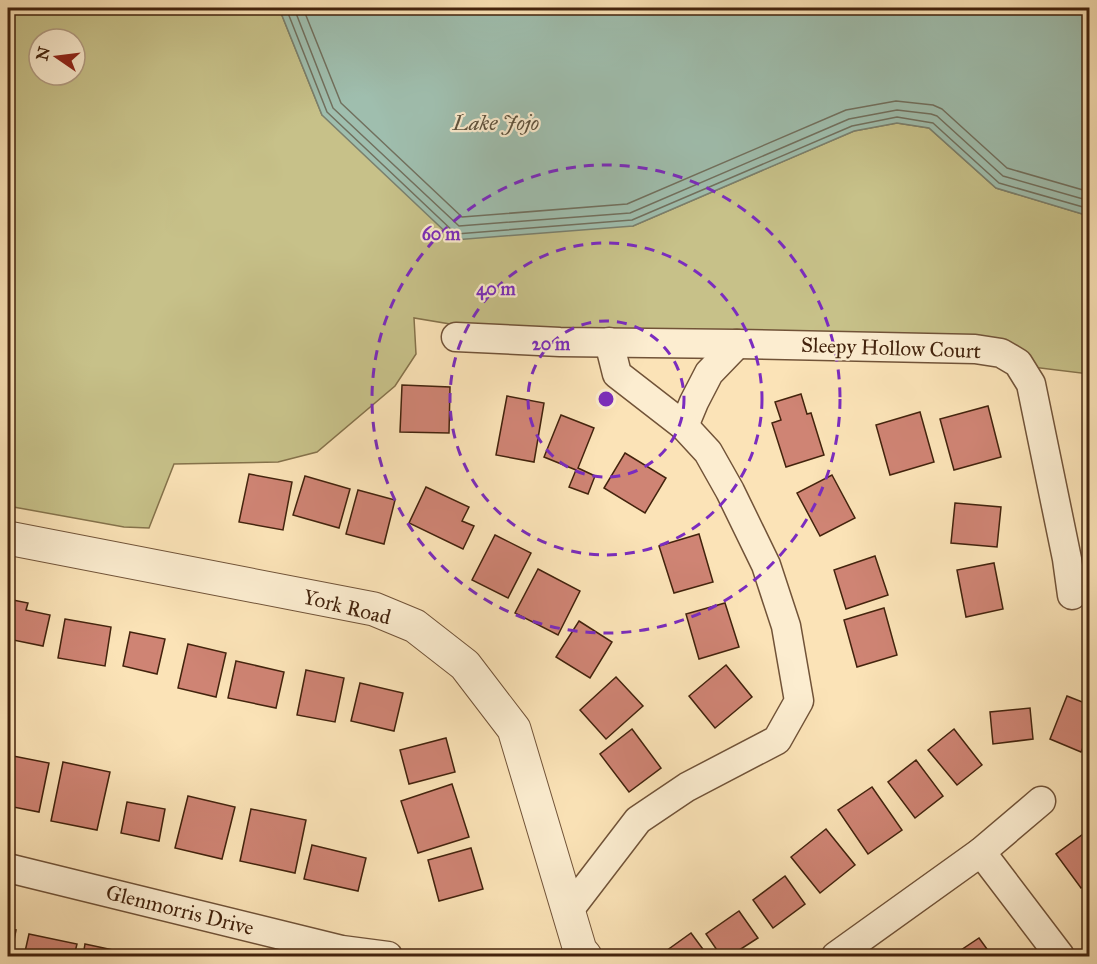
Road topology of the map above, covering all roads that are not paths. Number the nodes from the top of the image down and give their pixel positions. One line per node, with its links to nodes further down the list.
1 (456, 337): 2 (street, Sleepy Hollow Court)
2 (609, 342): 3 (street, Sleepy Hollow Court); 4 (street)
3 (737, 344): 4 (street); 6 (street, Sleepy Hollow Court)
4 (684, 426): 10 (street)
5 (8, 538): 10 (street, York Road)
6 (1072, 595)
7 (1041, 801): 8 (street)
8 (981, 852): 13 (street); 14 (street)
9 (8, 868): 12 (street, Glenmorris Drive)
10 (569, 910): 11 (street, York Road)
11 (579, 954)
12 (388, 957)
13 (836, 957)
14 (1060, 957)

